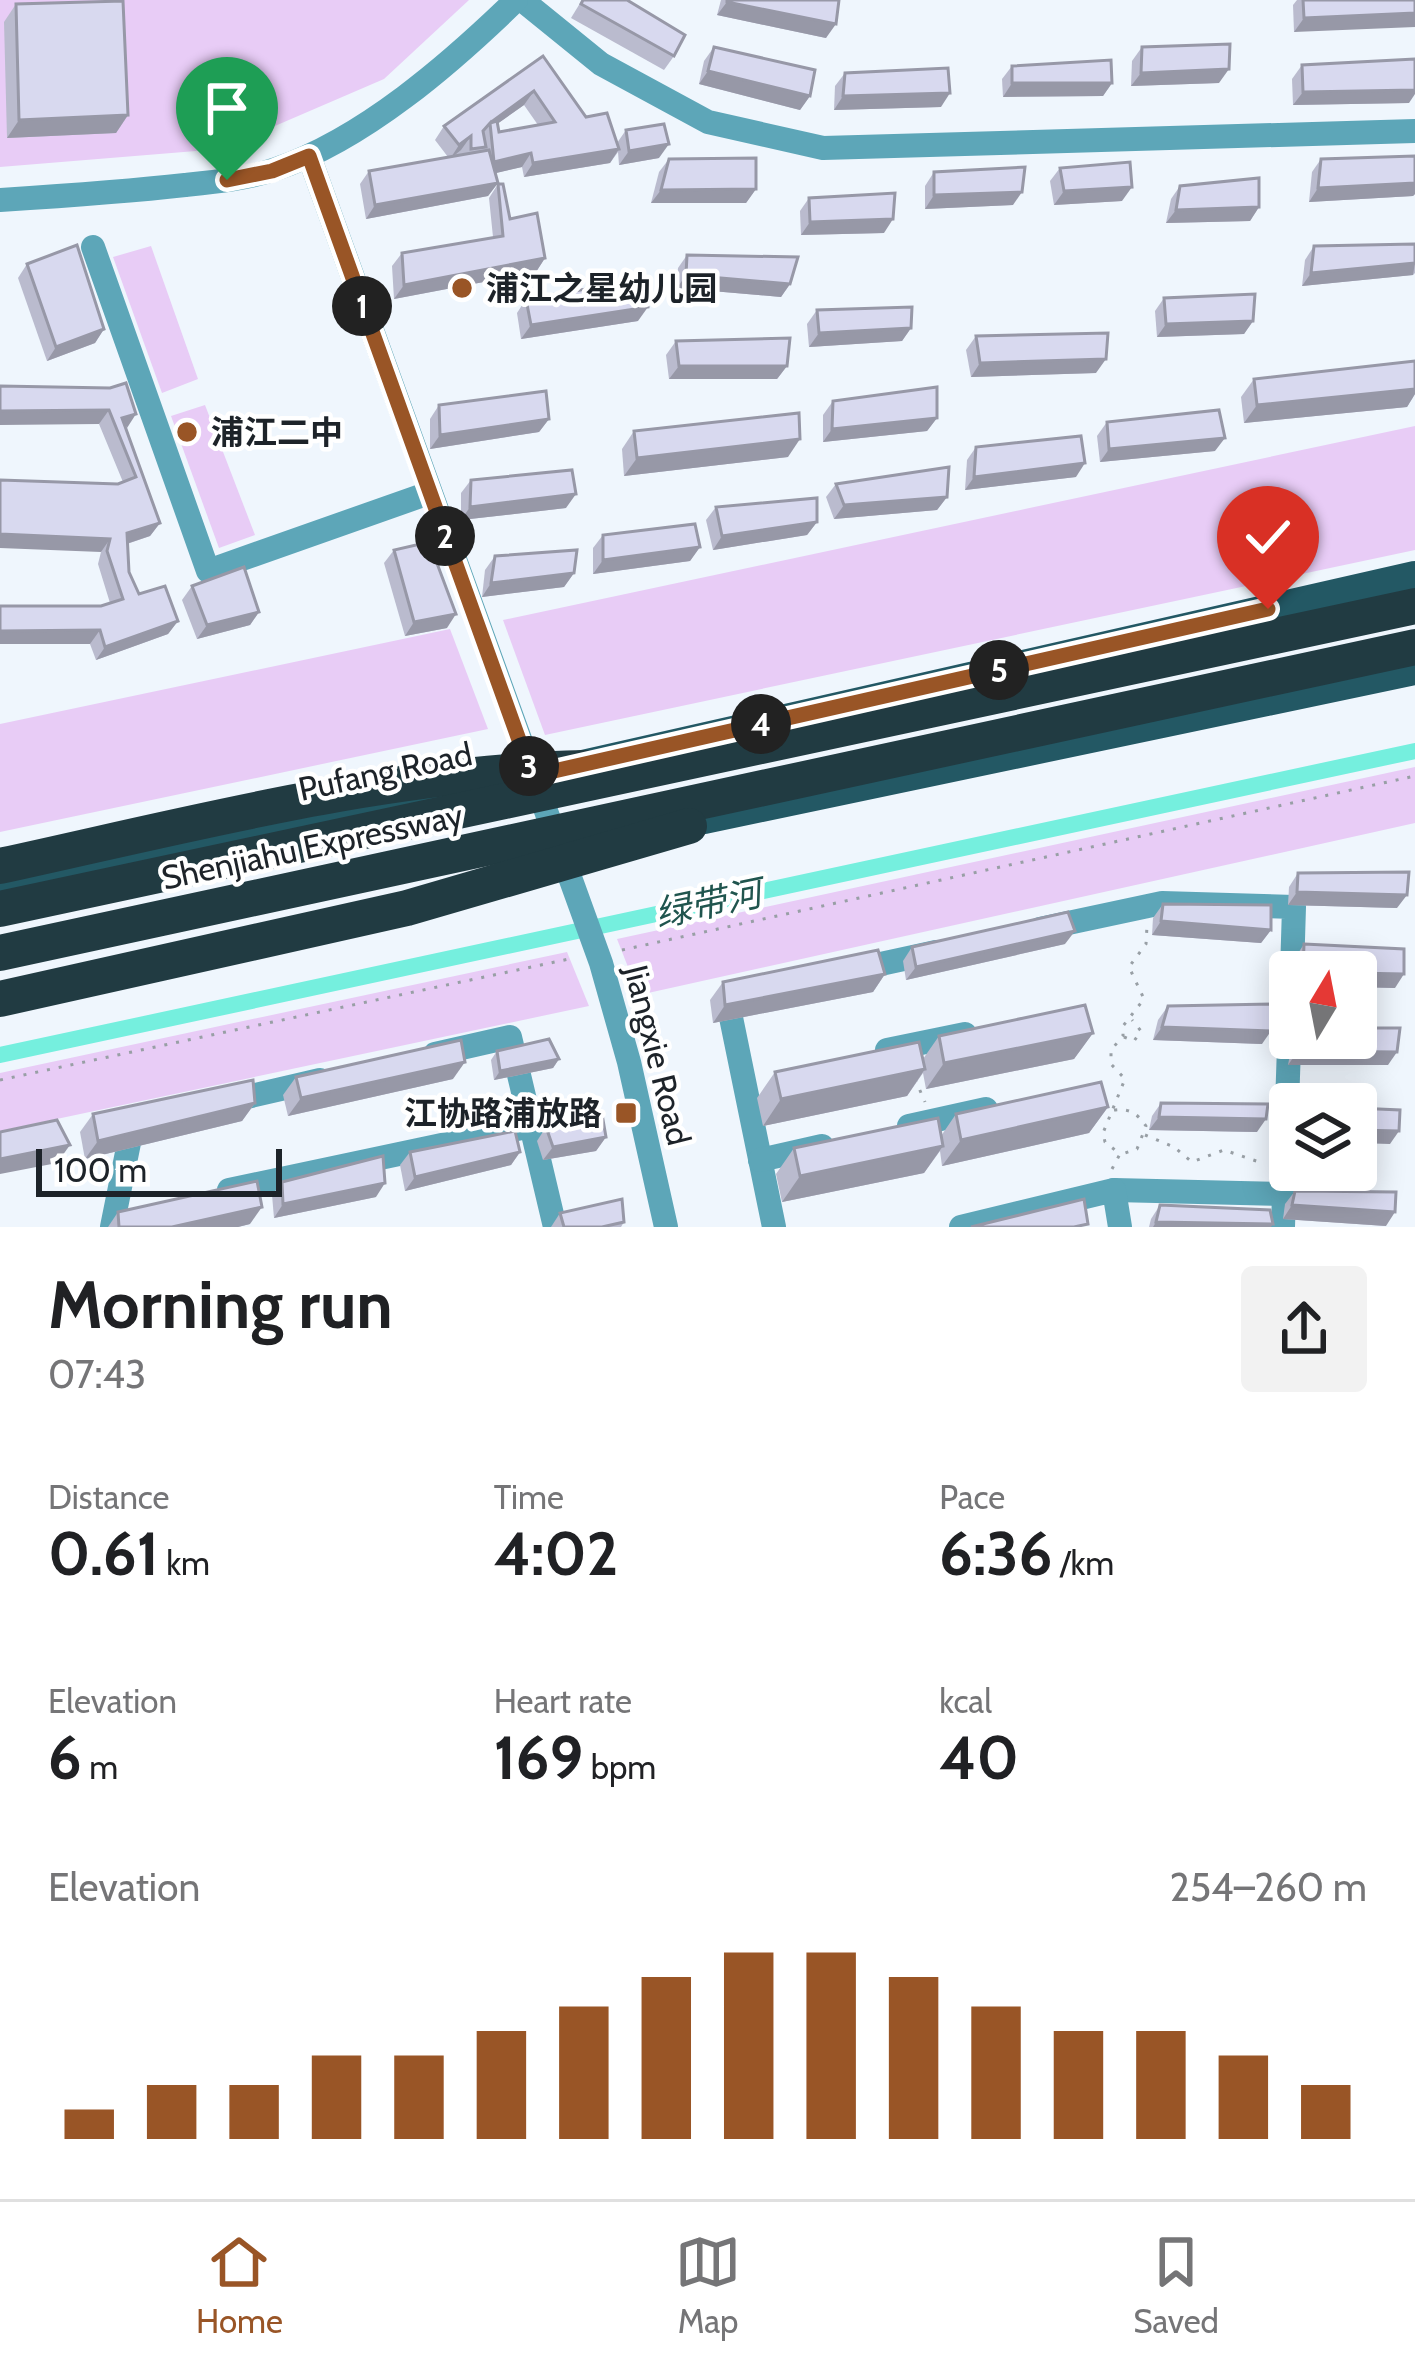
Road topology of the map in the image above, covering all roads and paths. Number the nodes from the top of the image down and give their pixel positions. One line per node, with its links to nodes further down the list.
1 (519, 0): 2 (street); 3 (street)
2 (1415, 131)
3 (309, 156): 4 (street); 6 (street, Jiangxie Road)
4 (0, 200)
5 (93, 247): 6 (street)
6 (429, 493): 13 (street, Jiangxie Road)
7 (1415, 576): 13 (main road, Pufang Road)
8 (1415, 606): 12 (highway, Shenjiahu Expressway, bridge)
9 (1415, 647): 11 (highway, Shenjiahu Expressway, bridge)
10 (1415, 670): 15 (main road)
11 (871, 765): 23 (highway, Shenjiahu Expressway, bridge); 29 (highway, bridge)
12 (673, 767): 16 (highway, bridge); 19 (highway, Shenjiahu Expressway, bridge)
13 (532, 776): 15 (street, Jiangxie Road); 17 (main road, Pufang Road)
14 (1415, 776): 24 (path)
15 (560, 849): 24 (street, Jiangxie Road); 26 (main road)
16 (0, 866)
17 (0, 890)
18 (1147, 906): 20 (street); 22 (street); 30 (path)
19 (0, 909)
20 (1016, 935)
21 (951, 949): 27 (street)
22 (1293, 951)
23 (0, 953)
24 (612, 957): 56 (street, Jiangxie Road)
25 (569, 959): 37 (path)
26 (0, 970)
27 (819, 978)
28 (773, 988): 48 (street)
29 (0, 998)
30 (1130, 1019): 32 (path); 32 (path)
31 (992, 1028): 33 (street)
32 (1124, 1036): 40 (path)
33 (910, 1045): 34 (street); 42 (path)
34 (869, 1054)
35 (420, 1058): 43 (street)
36 (353, 1073): 39 (street)
37 (0, 1080)
38 (1011, 1103): 42 (street)
39 (198, 1108)
40 (1111, 1111): 45 (path); 47 (path)
41 (155, 1118): 54 (street)
42 (928, 1122): 44 (street)
43 (532, 1126): 53 (street); 55 (street)
44 (886, 1132)
45 (1145, 1135): 47 (path); 49 (path)
46 (844, 1141): 48 (street)
47 (1120, 1154): 51 (path)
48 (760, 1160): 57 (street)
49 (1269, 1175)
50 (1269, 1184): 51 (street)
51 (1109, 1191): 58 (street); 59 (street)
52 (1284, 1191): 60 (street)
53 (207, 1195)
54 (121, 1217)
55 (555, 1227)
56 (666, 1227)
57 (774, 1227)
58 (961, 1227)
59 (1120, 1227)
60 (1283, 1227)

